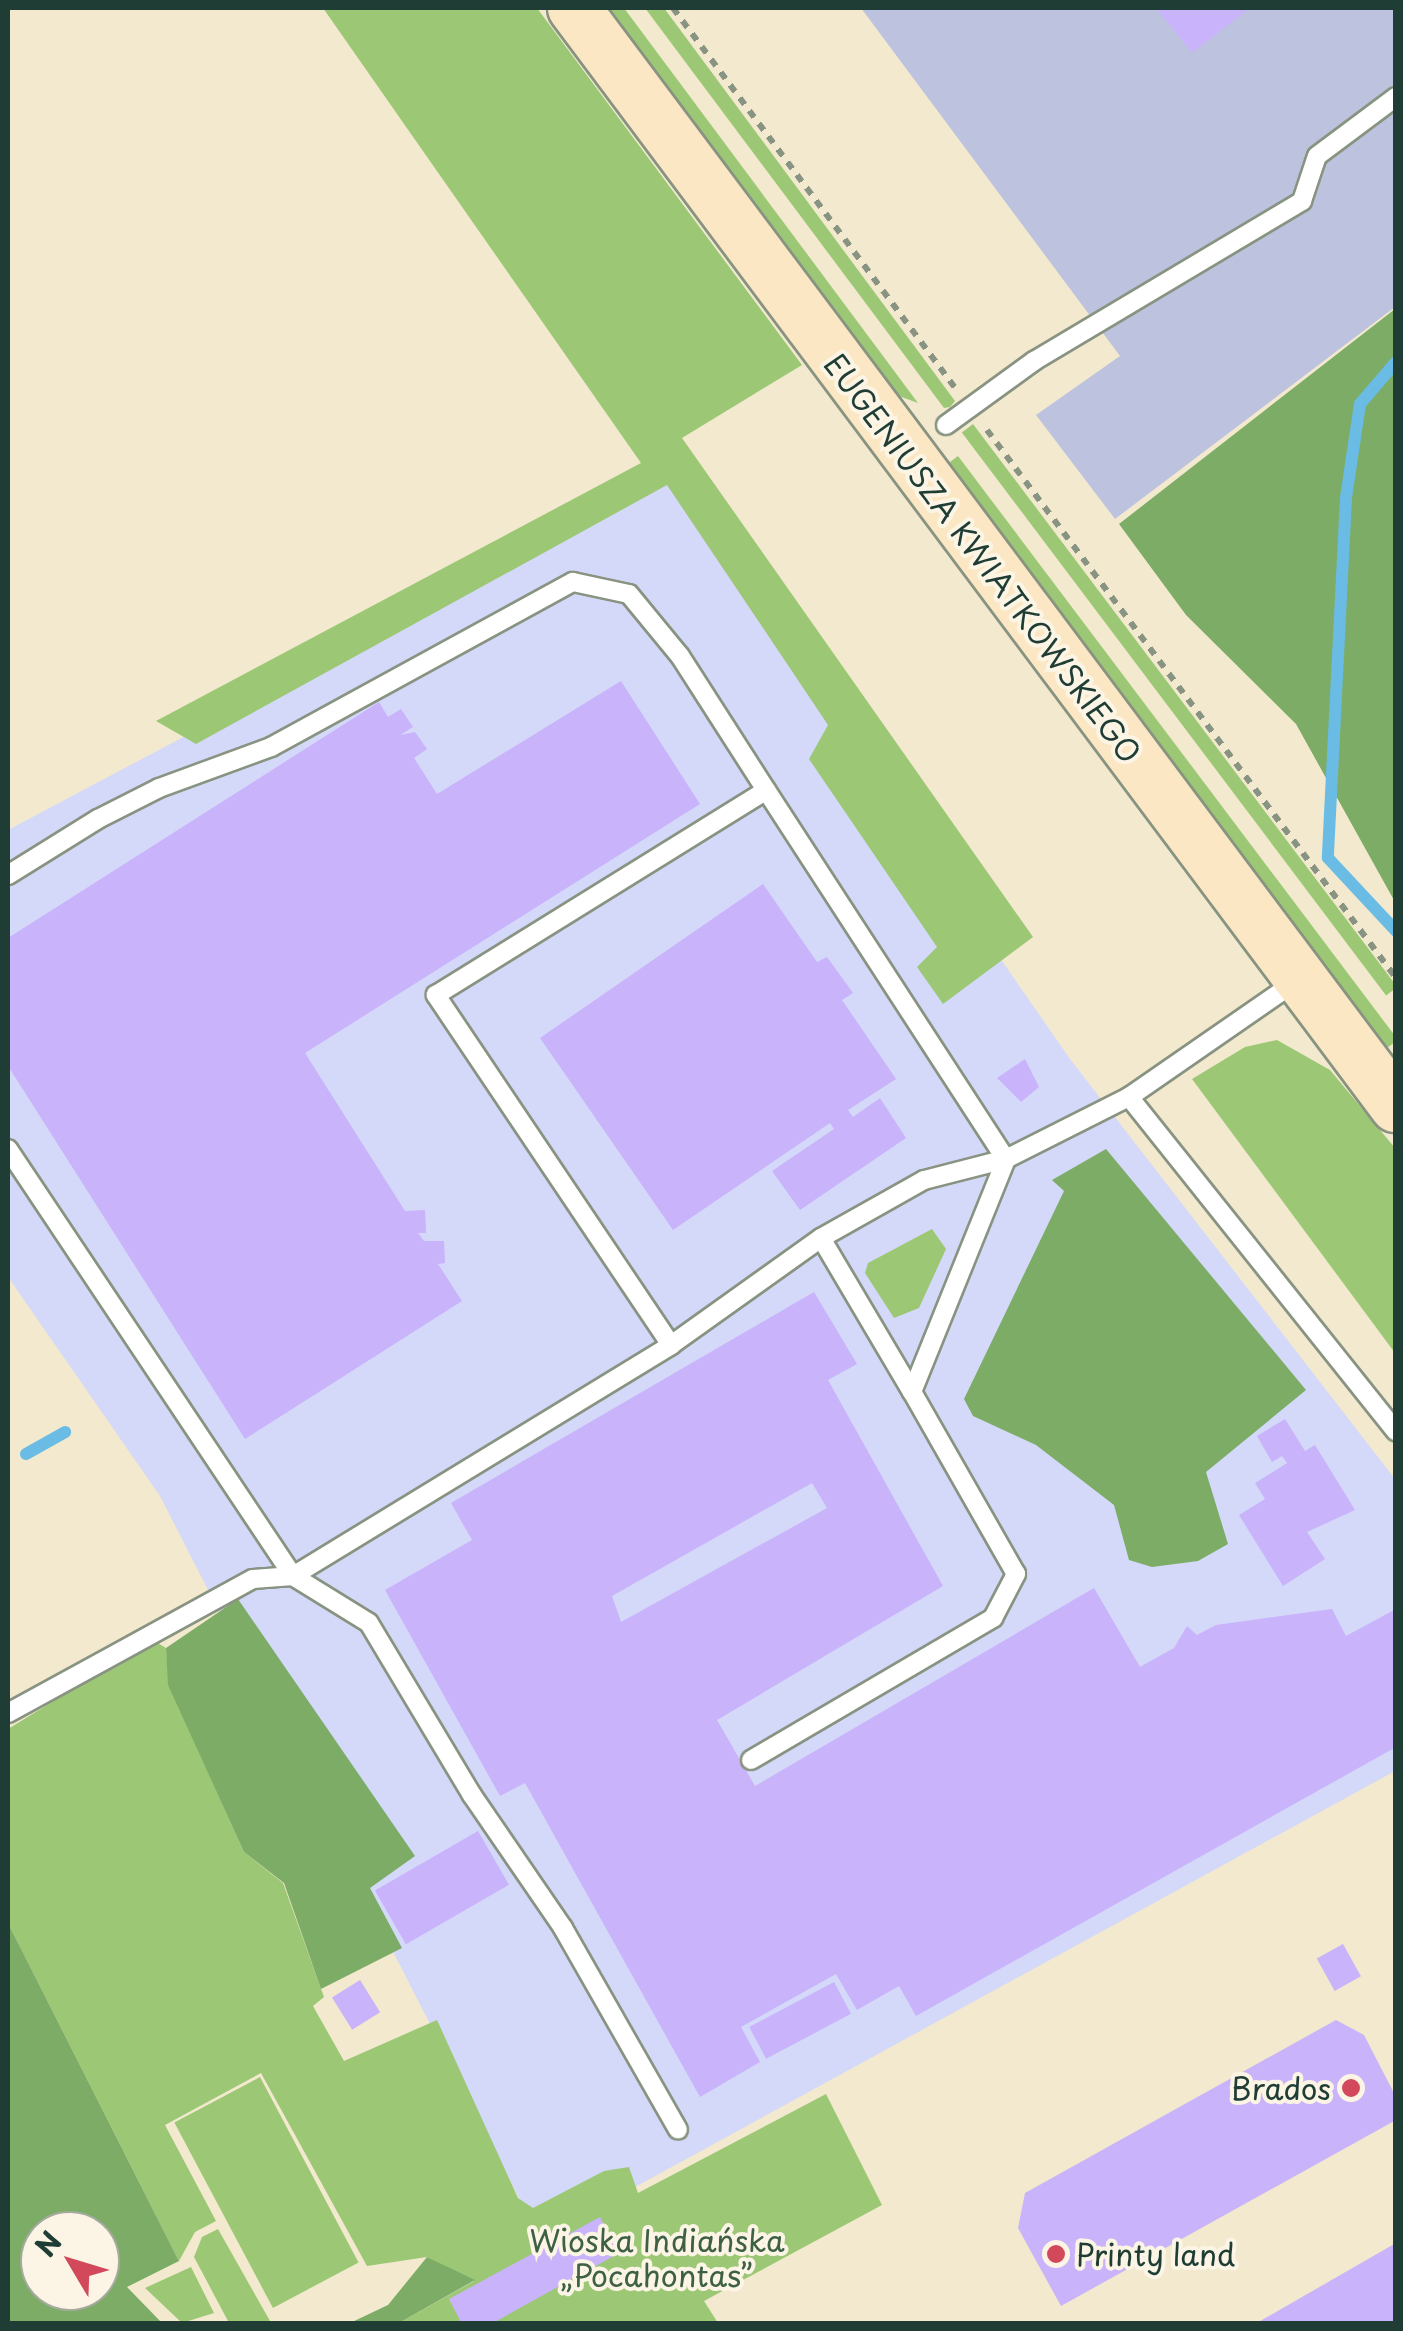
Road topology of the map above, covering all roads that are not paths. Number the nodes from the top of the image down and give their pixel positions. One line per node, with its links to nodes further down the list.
1 (574, 8): 6 (main road, EUGENIUSZA KWIATKOWSKIEGO)
2 (1396, 97): 3 (lane)
3 (946, 425)
4 (766, 790): 5 (lane); 10 (lane); 12 (lane)
5 (8, 875)
6 (1299, 978): 7 (lane); 8 (main road, EUGENIUSZA KWIATKOWSKIEGO)
7 (1130, 1097): 10 (lane); 14 (lane)
8 (1396, 1106)
9 (8, 1149): 15 (lane)
10 (1006, 1160): 11 (lane); 13 (lane)
11 (821, 1238): 12 (lane); 13 (lane)
12 (670, 1345): 15 (lane)
13 (912, 1392): 17 (lane)
14 (1396, 1432)
15 (293, 1576): 16 (lane); 18 (lane)
16 (8, 1713)
17 (750, 1760)
18 (678, 2130)

